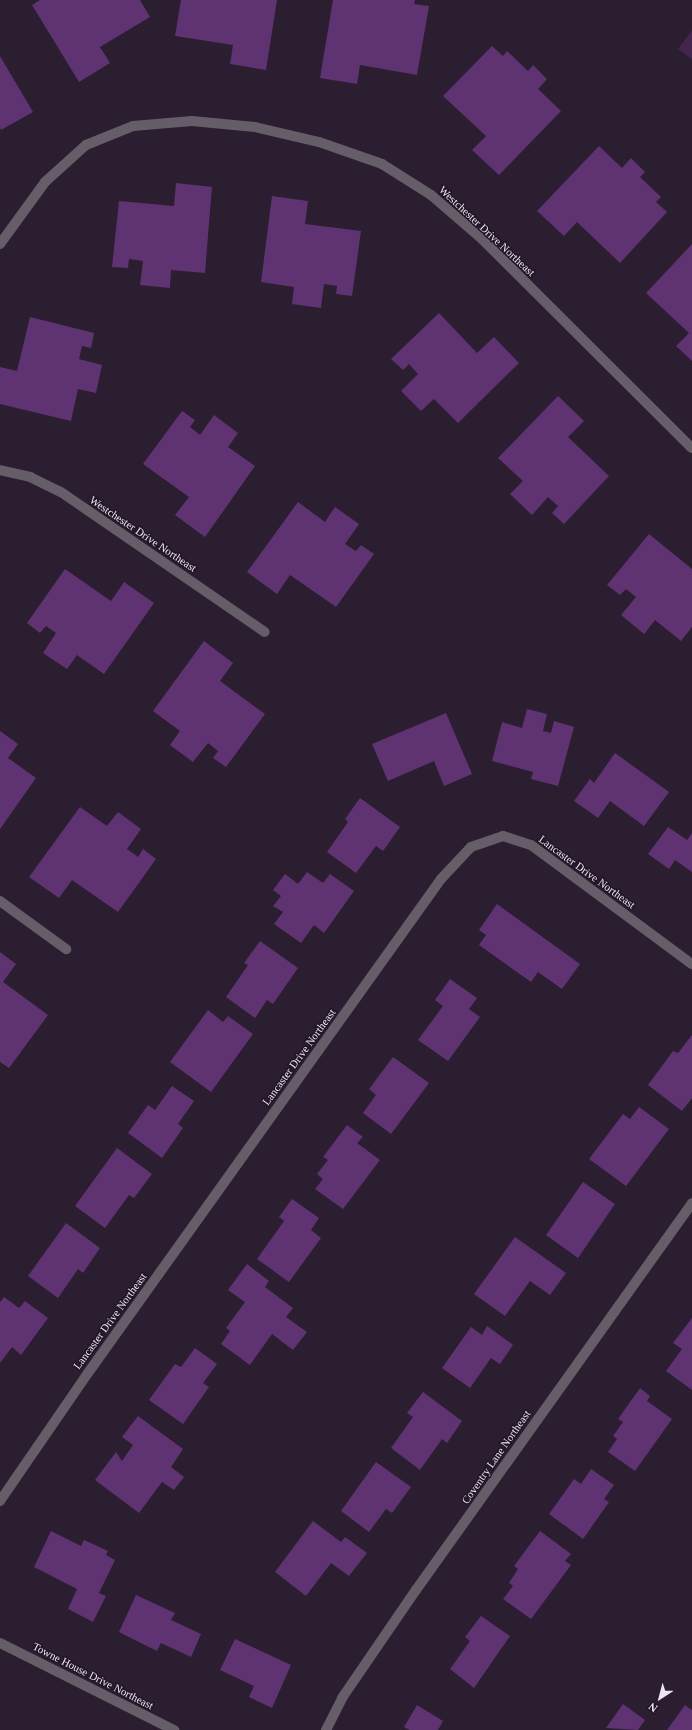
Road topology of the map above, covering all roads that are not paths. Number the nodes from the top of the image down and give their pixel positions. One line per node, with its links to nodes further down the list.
1 (0, 244): 2 (street, Westchester Drive Northeast)
2 (692, 448)
3 (0, 470): 4 (street, Westchester Drive Northeast)
4 (265, 632)
5 (0, 901): 6 (street)
6 (66, 949)
7 (692, 964): 9 (street, Lancaster Drive Northeast)
8 (692, 1203): 12 (street, Coventry Lane Northeast)
9 (0, 1501)
10 (0, 1643): 11 (street, Towne House Drive Northeast)
11 (174, 1730)
12 (326, 1730)

